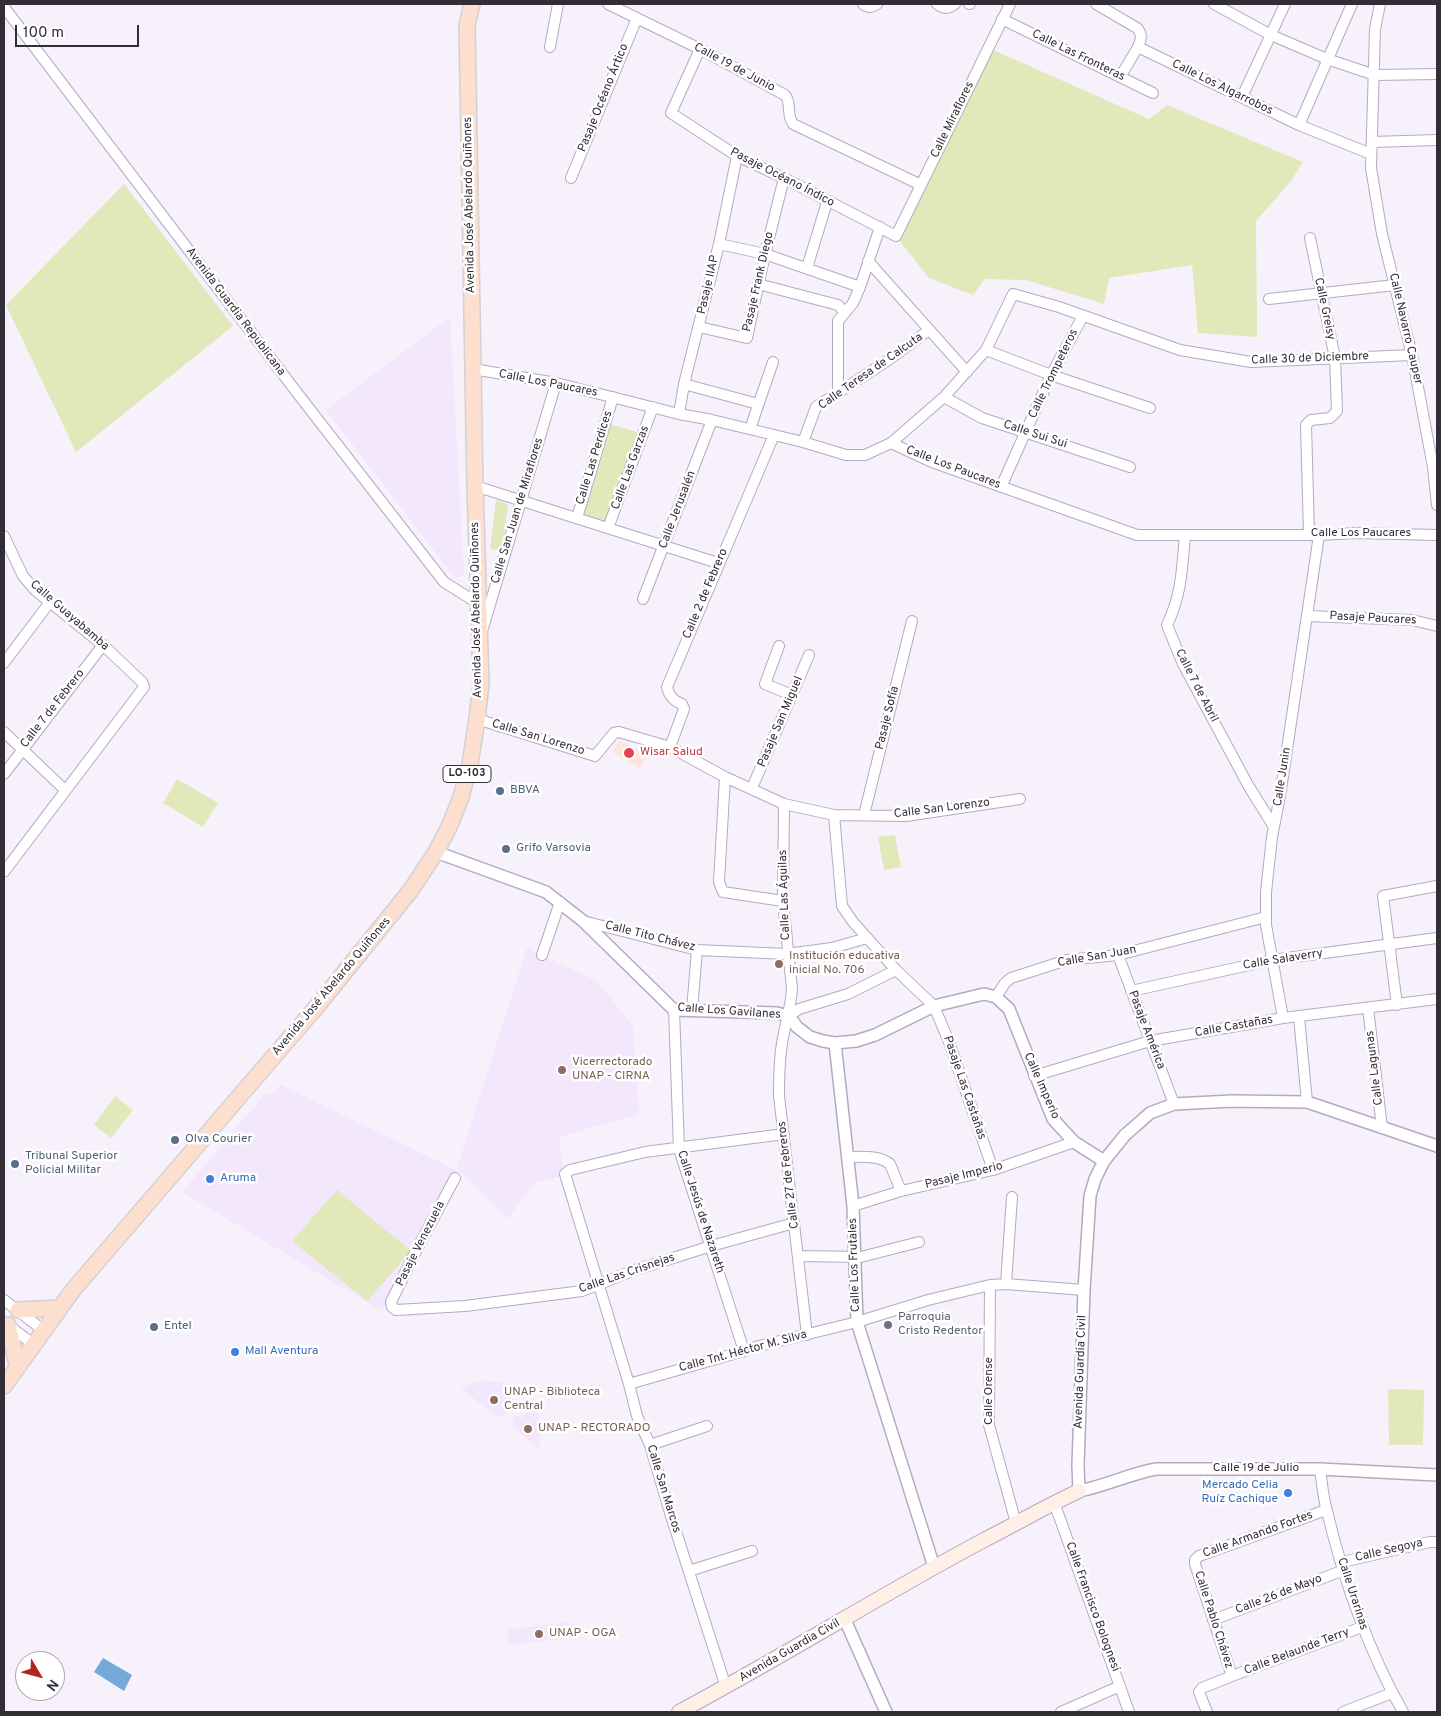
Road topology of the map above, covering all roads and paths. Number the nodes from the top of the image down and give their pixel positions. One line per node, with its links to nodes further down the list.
1 (472, 4): 56 (main road, Avenida José Abelardo Quiñones / LO-103)
2 (558, 4): 18 (street)
3 (608, 4): 15 (street, Calle 19 de Junio)
4 (863, 4): 5 (street)
5 (877, 4)
6 (937, 4): 7 (street)
7 (955, 4)
8 (1010, 4): 16 (street, Calle Miraflores)
9 (1096, 4): 19 (street)
10 (1216, 4): 17 (street)
11 (1285, 4): 17 (street)
12 (1352, 4): 21 (street)
13 (1380, 4): 23 (street)
14 (4, 7): 90 (street, Avenida Guardia Republicana)
15 (637, 18): 20 (street, Calle 19 de Junio); 32 (street, Pasaje Océano Ártico)
16 (1002, 19): 24 (street, Calle Las Fronteras); 34 (street, Calle Miraflores)
17 (1271, 35): 21 (street); 26 (street)
18 (550, 46)
19 (1138, 47): 24 (street); 26 (street, Calle Los Algarrobos)
20 (700, 49): 31 (street, Pasaje Océano Índico); 34 (street, Calle 19 de Junio)
21 (1327, 59): 23 (street); 27 (street)
22 (1437, 74): 23 (street)
23 (1375, 75): 29 (street)
24 (1120, 77): 25 (street, Calle Las Fronteras)
25 (1153, 93)
26 (1242, 97): 27 (street, Calle Los Algarrobos)
27 (1299, 125): 30 (street, Calle Los Algarrobos)
28 (1437, 140): 29 (street)
29 (1372, 142): 30 (street, Calle Navarro Cauper)
30 (1371, 154): 44 (street, Calle Navarro Cauper)
31 (737, 156): 33 (street, Pasaje Océano Índico); 39 (street, Pasaje IIAP)
32 (571, 178)
33 (784, 178): 35 (street, Pasaje Océano Índico); 40 (street, Pasaje Frank Diego)
34 (921, 185): 37 (street, Calle Miraflores)
35 (827, 202): 36 (street, Pasaje Océano Índico); 42 (street)
36 (880, 227): 37 (street, Pasaje Océano Índico); 41 (street)
37 (896, 236)
38 (1310, 238): 46 (street, Calle Greisy)
39 (719, 244): 40 (street); 50 (street, Pasaje IIAP)
40 (765, 254): 42 (street); 43 (street, Pasaje Frank Diego)
41 (868, 261): 45 (street); 51 (street)
42 (807, 268): 45 (street)
43 (758, 284): 48 (street); 50 (street, Pasaje Frank Diego)
44 (1395, 285): 46 (street); 53 (street, Calle Navarro Cauper)
45 (860, 287): 48 (street)
46 (1321, 293): 47 (street); 54 (street, Calle Greisy)
47 (1269, 299)
48 (845, 313): 61 (street)
49 (1083, 316): 52 (street, Calle 30 de Diciembre); 54 (street, Calle 30 de Diciembre); 58 (street, Calle Trompeteros)
50 (699, 327): 60 (street, Pasaje IIAP)
51 (929, 330): 57 (street); 61 (street, Calle Teresa de Calcuta)
52 (986, 350): 57 (street); 58 (street)
53 (1412, 356): 54 (street, Calle 30 de Diciembre); 79 (street, Calle Navarro Cauper)
54 (1335, 358): 69 (street, Calle Greisy)
55 (774, 362): 64 (street)
56 (473, 369): 59 (street, Calle Los Paucares); 76 (main road, Avenida José Abelardo Quiñones / LO-103)
57 (967, 372): 63 (street)
58 (1051, 375): 66 (street); 71 (street, Calle Trompeteros)
59 (556, 383): 62 (street, Calle Los Paucares); 78 (street, Calle San Juan de Miraflores)
60 (684, 384): 64 (street); 67 (street, Pasaje IIAP)
61 (838, 392): 73 (street, Calle Teresa de Calcuta)
62 (613, 397): 65 (street, Calle Los Paucares); 80 (street, Calle Las Perdices)
63 (944, 398): 71 (street, Calle Sui Sui); 74 (street)
64 (758, 404): 70 (street)
65 (653, 407): 67 (street, Calle Los Paucares); 81 (street, Calle Las Garzas)
66 (1150, 408)
67 (679, 414): 68 (street, Calle Los Paucares)
68 (712, 420): 70 (street, Calle Los Paucares); 86 (street, Calle Jerusalén)
69 (1306, 425): 82 (street, Calle Junin)
70 (750, 429): 72 (street, Calle Los Paucares)
71 (1026, 432): 75 (street, Calle Sui Sui); 77 (street, Calle Trompeteros)
72 (774, 435): 73 (street, Calle Los Paucares); 87 (street, Calle 2 de Febrero)
73 (803, 442): 74 (street, Calle Los Paucares)
74 (891, 443): 77 (street, Calle Los Paucares)
75 (1130, 466)
76 (474, 486): 78 (street); 90 (main road, Avenida José Abelardo Quiñones / LO-103)
77 (1001, 487): 83 (street, Calle Los Paucares)
78 (521, 501): 80 (street); 94 (street, Calle San Juan de Miraflores)
79 (1437, 505)
80 (577, 518): 81 (street)
81 (608, 528): 86 (street)
82 (1314, 534): 83 (street, Calle Los Paucares); 84 (street, Calle Los Paucares); 91 (street, Calle Junin)
83 (1185, 535): 112 (street, Calle 7 de Abril)
84 (1437, 535)
85 (4, 536): 89 (street, Calle Guayabamba)
86 (665, 546): 87 (street); 88 (street, Calle Jerusalén)
87 (718, 563): 102 (street, Calle 2 de Febrero)
88 (643, 599)
89 (50, 602): 95 (street, Calle Guayabamba); 98 (street)
90 (479, 604): 94 (main road, Avenida José Abelardo Quiñones / LO-103)
91 (1307, 616): 93 (street, Pasaje Paucares); 112 (street, Calle Junin)
92 (912, 620): 111 (street, Pasaje Sofía)
93 (1437, 626)
94 (480, 639): 100 (main road, Avenida José Abelardo Quiñones / LO-103)
95 (103, 645): 103 (street, Calle 7 de Febrero); 107 (street, Calle Guayabamba)
96 (779, 646): 99 (street)
97 (809, 655): 99 (street, Pasaje San Miguel)
98 (4, 663)
99 (792, 695): 106 (street, Pasaje San Miguel)
100 (477, 719): 102 (street, Calle San Lorenzo); 113 (main road, Avenida José Abelardo Quiñones / LO-103)
101 (4, 732): 103 (street)
102 (670, 747): 105 (street, Calle San Lorenzo)
103 (22, 750): 104 (street, Calle 7 de Febrero); 107 (street)
104 (4, 774)
105 (725, 776): 106 (street, Calle San Lorenzo); 116 (street)
106 (752, 788): 109 (street, Calle San Lorenzo)
107 (65, 790): 114 (street)
108 (1020, 799): 111 (street, Calle San Lorenzo)
109 (784, 804): 110 (street, Calle San Lorenzo); 116 (street, Calle Las Águilas)
110 (834, 815): 111 (street, Calle San Lorenzo); 120 (street)
111 (864, 815)
112 (1274, 827): 118 (street, Calle Junin)
113 (436, 852): 117 (street, Calle Los Gavilanes); 167 (main road, Avenida José Abelardo Quiñones / LO-103)
114 (4, 872)
115 (1437, 886): 122 (street)
116 (783, 900): 124 (street, Calle Las Águilas)
117 (560, 902): 119 (street, Calle Los Gavilanes); 125 (street)
118 (1266, 917): 126 (street, Calle San Juan); 127 (street, Calle Junin)
119 (583, 921): 123 (street, Calle Tito Chávez); 135 (street, Calle Los Gavilanes)
120 (867, 938): 124 (street, Calle Tito Chávez); 128 (street)
121 (1437, 938): 122 (street, Calle Salaverry)
122 (1390, 944): 127 (street, Calle Salaverry); 132 (street)
123 (697, 950): 124 (street, Calle Tito Chávez); 136 (street)
124 (787, 954): 137 (street, Calle Las Águilas)
125 (542, 955)
126 (1118, 956): 129 (street, Pasaje América); 130 (street, Calle San Juan)
127 (1272, 960): 129 (street, Calle Salaverry); 139 (street, Calle Junin)
128 (896, 970): 133 (street); 137 (street)
129 (1131, 991): 140 (street, Pasaje América)
130 (996, 997): 133 (street, Calle Los Gavilanes); 142 (street, Calle Imperio)
131 (1437, 999): 132 (street, Calle Castañas)
132 (1397, 1005): 134 (street, Calle Castañas)
133 (934, 1006): 141 (street, Calle Los Gavilanes); 152 (street, Pasaje Las Castañas)
134 (1368, 1008): 138 (street, Calle Castañas); 145 (street, Calle Lagunas)
135 (674, 1010): 136 (street, Calle Los Gavilanes); 149 (street, Calle Jesús de Nazareth)
136 (692, 1010): 137 (street, Calle Los Gavilanes)
137 (789, 1016): 141 (street, Calle Los Gavilanes); 146 (street, Calle 27 de Febreros)
138 (1299, 1017): 139 (street, Calle Castañas); 143 (street)
139 (1283, 1018): 140 (street, Calle Castañas)
140 (1150, 1041): 142 (street, Calle Castañas); 144 (street, Pasaje América)
141 (835, 1043): 150 (street, Calle Los Frutales)
142 (1034, 1076): 147 (street, Calle Imperio)
143 (1307, 1102): 144 (street, Avenida Guardia Civil); 145 (street, Avenida Guardia Civil)
144 (1174, 1104): 151 (street, Avenida Guardia Civil)
145 (1382, 1128): 148 (street, Avenida Guardia Civil)
146 (784, 1134): 149 (street); 157 (street, Calle 27 de Febreros)
147 (1074, 1142): 151 (street, Calle Imperio); 152 (street, Pasaje Imperio)
148 (1437, 1146)
149 (679, 1149): 159 (street, Calle Jesús de Nazareth); 164 (street, Calle San Marcos)
150 (848, 1157): 154 (street); 156 (street, Calle Los Frutales)
151 (1104, 1161): 165 (street, Avenida Guardia Civil)
152 (993, 1170): 154 (street, Pasaje Imperio)
153 (455, 1178): 169 (street, Pasaje Venezuela)
154 (902, 1191): 156 (street, Pasaje Imperio)
155 (1012, 1197): 162 (street)
156 (853, 1206): 161 (street, Calle Los Frutales)
157 (794, 1223): 159 (street, Calle Las Crisnejas); 160 (street, Calle 27 de Febreros)
158 (919, 1242): 161 (street)
159 (711, 1246): 164 (street, Calle Las Crisnejas); 175 (street, Calle Jesús de Nazareth)
160 (799, 1256): 161 (street); 173 (street, Calle 27 de Febreros)
161 (856, 1256): 170 (street, Calle Los Frutales)
162 (1006, 1284): 163 (street, Calle Tnt. Héctor M. Silva); 165 (street, Calle Tnt. Héctor M. Silva)
163 (990, 1285): 170 (street, Calle Tnt. Héctor M. Silva); 186 (street, Calle Orense)
164 (598, 1286): 169 (street, Calle Las Crisnejas); 177 (street, Calle San Marcos)
165 (1084, 1290): 183 (street, Avenida Guardia Civil)
166 (4, 1300): 168 (street)
167 (60, 1308): 168 (main road); 172 (main road, Avenida José Abelardo Quiñones / LO-103)
168 (18, 1310): 172 (street)
169 (396, 1310)
170 (857, 1322): 173 (street, Calle Tnt. Héctor M. Silva); 191 (street, Calle Los Frutales)
171 (6, 1323): 174 (street); 176 (main road)
172 (44, 1330): 174 (main road, Avenida José Abelardo Quiñones / LO-103)
173 (807, 1335): 175 (street, Calle Tnt. Héctor M. Silva)
174 (33, 1344): 176 (main road, Avenida José Abelardo Quiñones / LO-103)
175 (744, 1351): 177 (street, Calle Tnt. Héctor M. Silva)
176 (17, 1365): 178 (main road, Avenida José Abelardo Quiñones / LO-103)
177 (629, 1384): 180 (street, Calle San Marcos)
178 (4, 1386)
179 (707, 1426): 180 (street)
180 (650, 1445): 192 (street, Calle San Marcos)
181 (1320, 1469): 182 (street, Calle 19 de Julio); 183 (street, Calle 19 de Julio); 185 (street, Calle Urarinas)
182 (1437, 1475)
183 (1079, 1491): 184 (main road, Avenida Guardia Civil)
184 (1054, 1502): 186 (main road, Avenida Guardia Civil); 197 (street, Calle Francisco Bolognesi)
185 (1326, 1510): 189 (street, Calle Armando Fortes); 190 (street, Calle Urarinas)
186 (1016, 1523): 191 (main road, Avenida Guardia Civil)
187 (1437, 1542): 190 (street, Calle Segoya)
188 (752, 1551): 192 (street)
189 (1195, 1564): 194 (street, Calle Pablo Chávez)
190 (1343, 1566): 194 (street, Calle 26 de Mayo); 195 (street, Calle Urarinas)
191 (934, 1567): 193 (main road, Avenida Guardia Civil)
192 (689, 1571): 198 (street, Calle San Marcos)
193 (845, 1620): 198 (main road, Avenida Guardia Civil); 202 (street)
194 (1213, 1620): 196 (street, Calle Pablo Chávez)
195 (1362, 1627): 196 (street, Calle Belaunde Terry); 199 (street, Calle Urarinas)
196 (1232, 1676): 205 (street, Calle Pablo Chávez)
197 (1120, 1686): 203 (street); 204 (street, Calle Francisco Bolognesi)
198 (726, 1687): 201 (main road, Avenida Guardia Civil)
199 (1392, 1693): 200 (street); 207 (street, Calle Urarinas)
200 (1365, 1708): 206 (street)
201 (680, 1712)
202 (886, 1712)
203 (1061, 1712)
204 (1129, 1712)
205 (1207, 1712)
206 (1343, 1712)
207 (1403, 1712)

